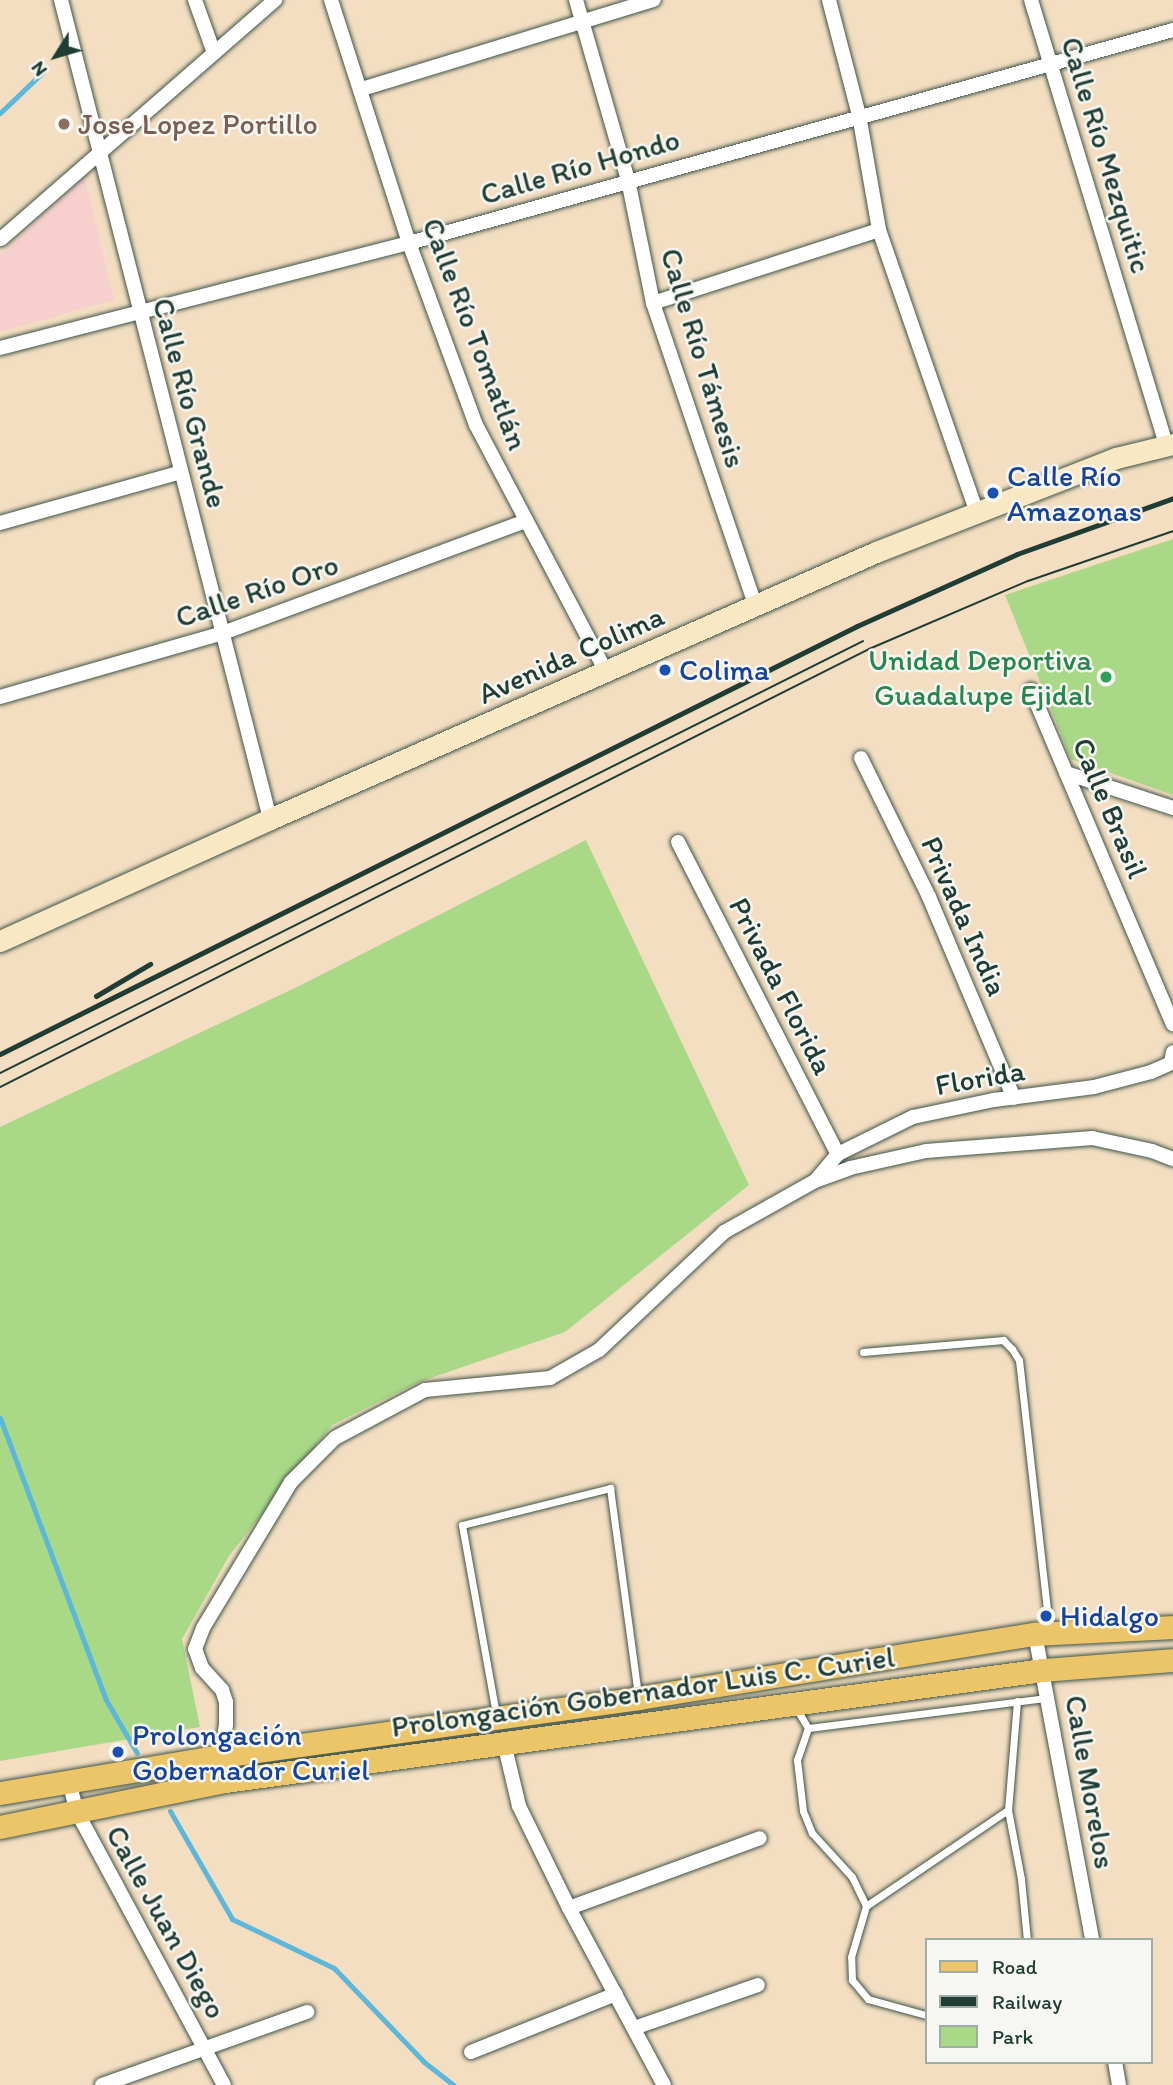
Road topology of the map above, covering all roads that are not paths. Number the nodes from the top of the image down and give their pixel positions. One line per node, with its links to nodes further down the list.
1 (61, 0): 15 (street, Calle Río Grande)
2 (195, 0): 11 (street)
3 (275, 0): 11 (street)
4 (331, 0): 13 (street, Calle Río Tomatlán)
5 (576, 0): 9 (street, Calle Río Támesis)
6 (654, 0): 9 (street)
7 (829, 0): 14 (street)
8 (1031, 0): 12 (street, Calle Río Mezquitic)
9 (583, 21): 13 (street); 16 (street, Calle Río Támesis)
10 (1173, 30): 12 (street, Calle Río Hondo)
11 (214, 53): 15 (street)
12 (1051, 62): 14 (street, Calle Río Hondo); 23 (street, Calle Río Mezquitic)
13 (362, 89): 19 (street, Calle Río Tomatlán)
14 (859, 115): 16 (street, Calle Río Hondo); 17 (street)
15 (99, 150): 18 (street); 21 (street, Calle Río Grande)
16 (628, 180): 19 (street, Calle Río Hondo); 20 (street, Calle Río Támesis)
17 (879, 230): 20 (street); 25 (street)
18 (1, 239)
19 (409, 243): 21 (street, Calle Río Hondo); 26 (street, Calle Río Tomatlán)
20 (653, 303): 28 (street, Calle Río Támesis)
21 (139, 313): 22 (street, Calle Río Hondo); 24 (street, Calle Río Grande)
22 (0, 348)
23 (1170, 444): 25 (street, Avenida Colima)
24 (181, 472): 27 (street); 29 (street, Calle Río Grande)
25 (977, 513): 28 (street, Avenida Colima)
26 (526, 521): 29 (street, Calle Río Oro); 30 (street, Calle Río Tomatlán)
27 (0, 523)
28 (755, 607): 30 (street, Avenida Colima)
29 (223, 633): 32 (street, Calle Río Oro); 36 (street, Calle Río Grande)
30 (606, 672): 36 (street, Avenida Colima)
31 (1031, 690): 34 (street, Calle Brasil)
32 (0, 697)
33 (861, 758): 41 (street, Privada India)
34 (1066, 773): 35 (street); 39 (street, Calle Brasil)
35 (1173, 808)
36 (270, 819): 38 (street, Avenida Colima)
37 (678, 842): 42 (street, Privada Florida)
38 (0, 941)
39 (1173, 1024)
40 (1172, 1058): 41 (street, Florida)
41 (1014, 1098): 42 (street, Florida)
42 (838, 1154): 44 (street, Florida)
43 (1173, 1159): 44 (street)
44 (815, 1181): 57 (street)
45 (863, 1352): 47 (lane)
46 (1173, 1627): 47 (main road, Prolongación Gobernador Luis C. Curiel)
47 (1042, 1634): 49 (street, Calle Morelos); 50 (main road, Prolongación Gobernador Luis C. Curiel)
48 (1173, 1660): 49 (main road, Prolongación Gobernador Luis C. Curiel)
49 (1043, 1670): 51 (street, Calle Morelos); 53 (main road, Prolongación Gobernador Luis C. Curiel)
50 (638, 1698): 54 (main road, Prolongación Gobernador Luis C. Curiel); 54 (lane)
51 (1048, 1698): 52 (lane); 68 (street, Calle Morelos)
52 (1017, 1701): 55 (lane); 61 (lane)
53 (792, 1702): 55 (lane); 56 (main road, Prolongación Gobernador Luis C. Curiel)
54 (496, 1718): 57 (main road, Prolongación Gobernador Luis C. Curiel)
55 (808, 1728): 65 (lane)
56 (504, 1744): 59 (main road, Prolongación Gobernador Luis C. Curiel); 66 (street)
57 (221, 1756): 58 (main road, Prolongación Gobernador Luis C. Curiel); 59 (street)
58 (69, 1781): 60 (main road, Prolongación Gobernador Luis C. Curiel); 62 (street, Calle Juan Diego)
59 (225, 1781): 62 (main road, Prolongación Gobernador Luis C. Curiel)
60 (0, 1793)
61 (1008, 1810): 65 (lane); 67 (lane)
62 (77, 1812): 63 (main road, Prolongación Gobernador Luis C. Curiel); 74 (street, Calle Juan Diego)
63 (0, 1827)
64 (760, 1838): 66 (street)
65 (866, 1906): 72 (lane)
66 (569, 1908): 70 (street)
67 (1027, 1938)
68 (1092, 1938)
69 (758, 1985): 73 (street)
70 (616, 1994): 73 (street); 75 (street)
71 (307, 2011): 74 (street)
72 (925, 2015)
73 (634, 2028): 79 (street)
74 (205, 2048): 77 (street); 78 (street, Calle Juan Diego)
75 (471, 2052)
76 (1115, 2064): 80 (street)
77 (102, 2085)
78 (224, 2085)
79 (664, 2085)
80 (1119, 2085)

